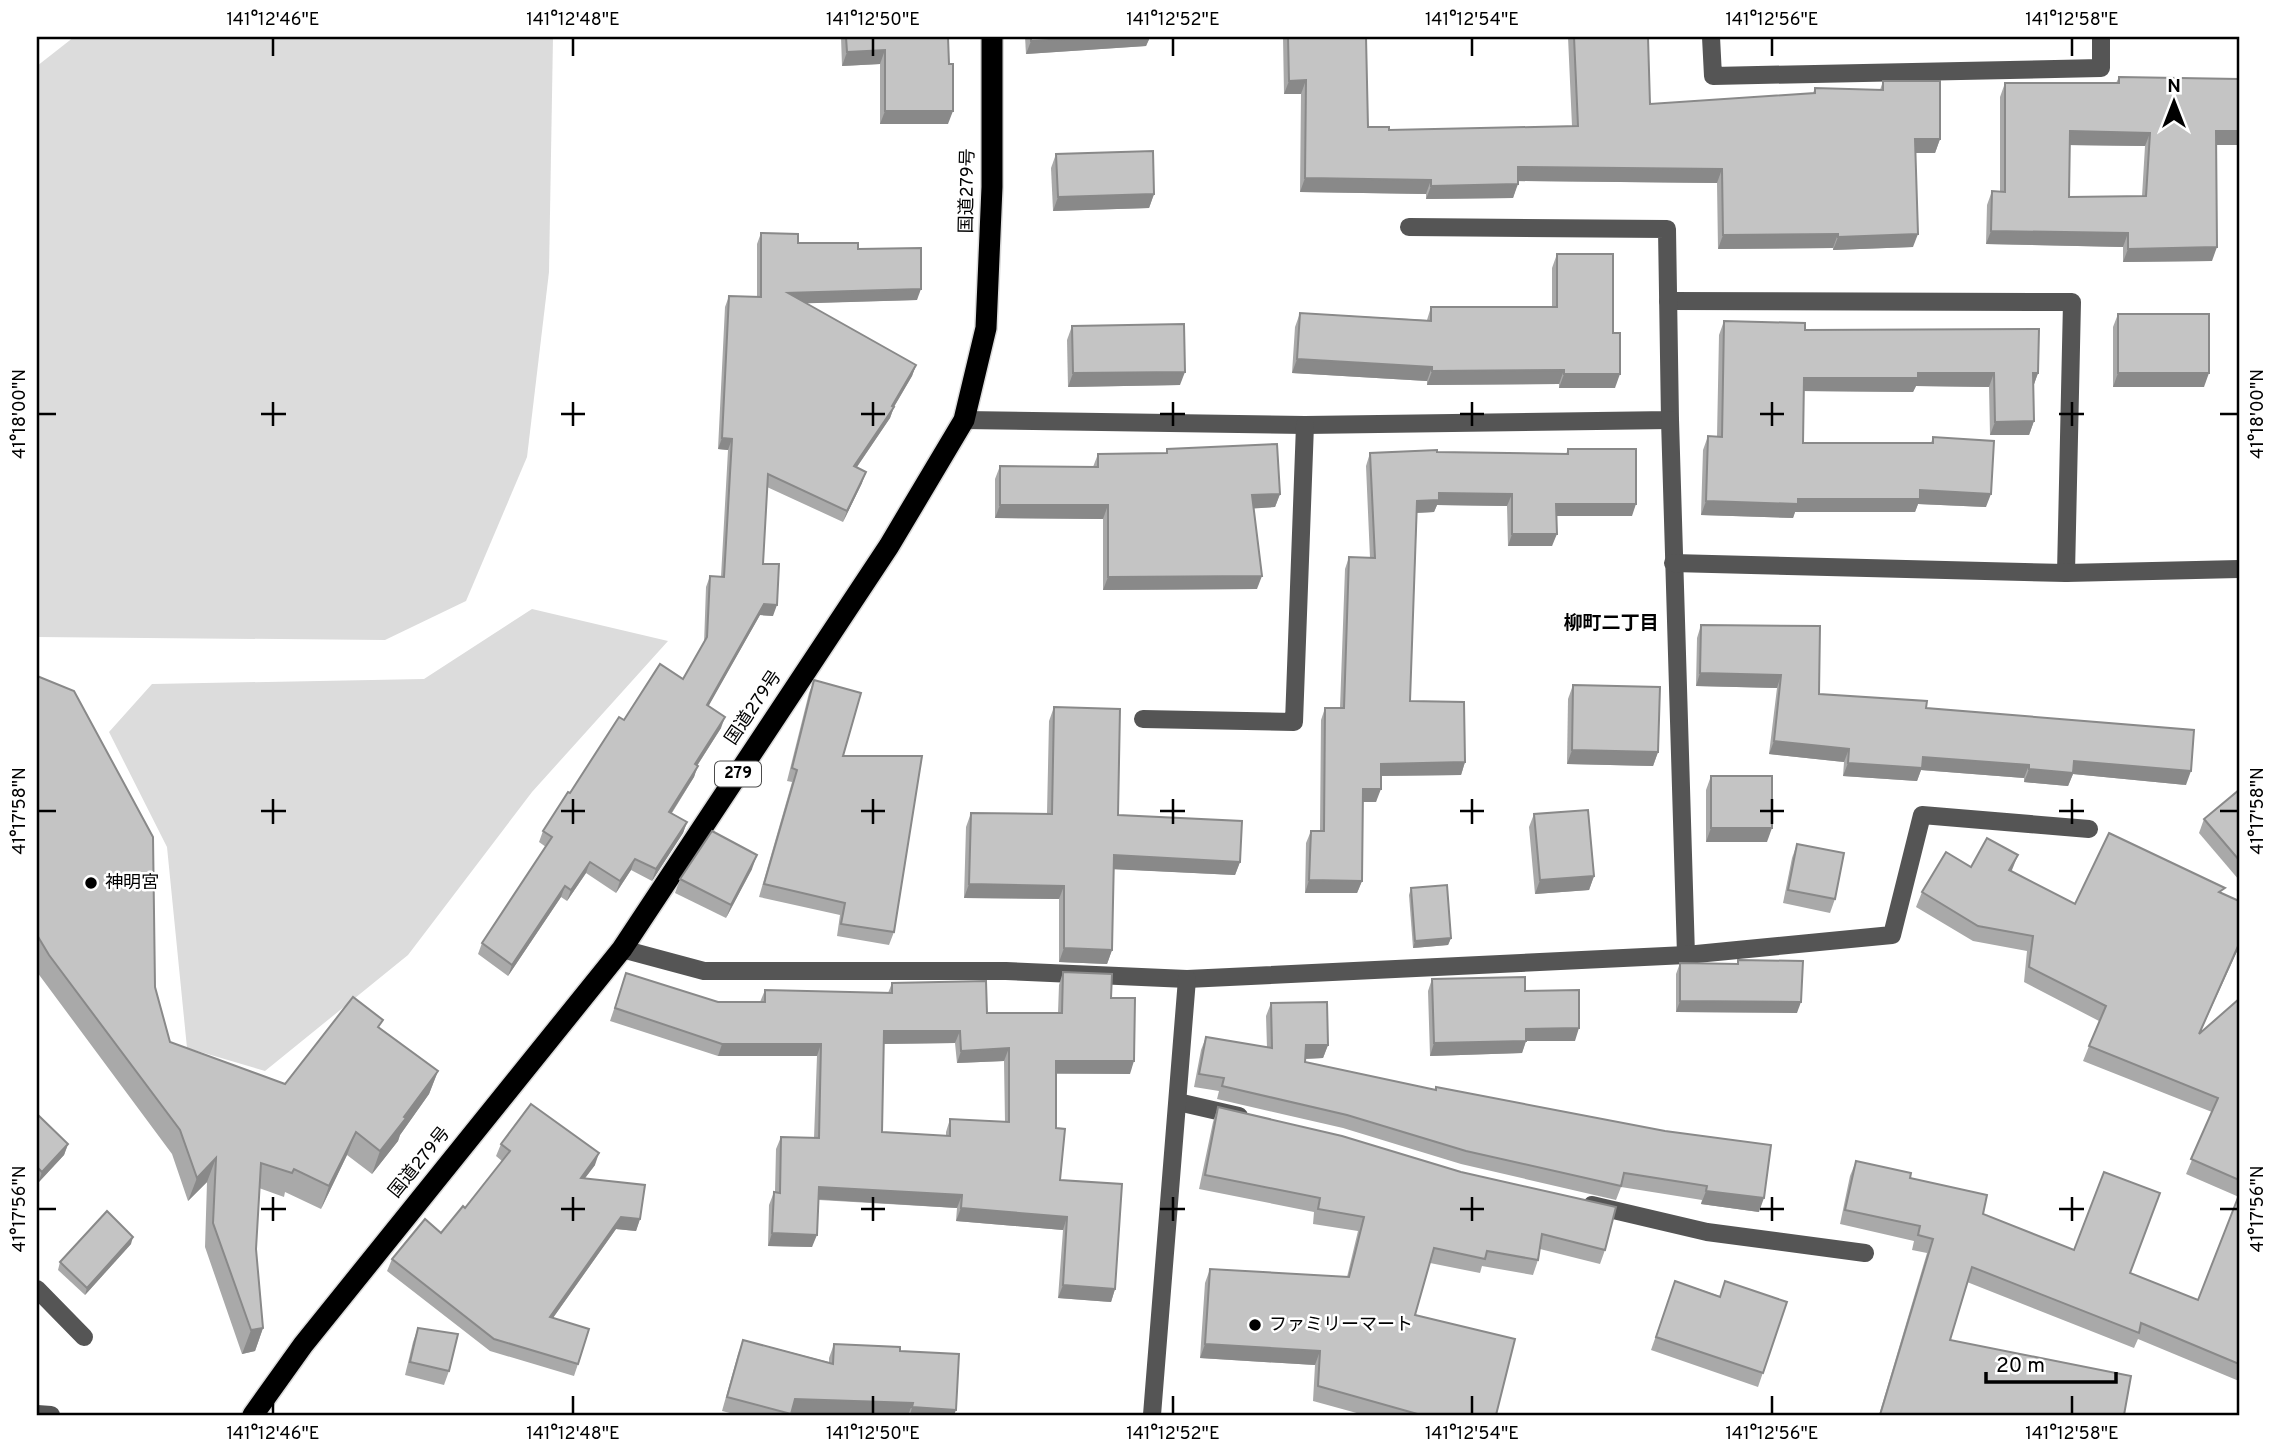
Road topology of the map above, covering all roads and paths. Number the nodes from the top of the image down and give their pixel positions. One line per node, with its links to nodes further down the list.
1 (992, 37): 6 (highway, 国道279号 / 279)
2 (1710, 37): 3 (street)
3 (2101, 37)
4 (1409, 227): 5 (street)
5 (1668, 301): 7 (street); 11 (street)
6 (964, 420): 8 (street); 14 (highway, 国道279号 / 279)
7 (1670, 420): 8 (street); 9 (street)
8 (1305, 425): 12 (street)
9 (1673, 564): 11 (street); 15 (street)
10 (2239, 569): 11 (street)
11 (2066, 573)
12 (1143, 719)
13 (2089, 829): 15 (street)
14 (622, 949): 16 (street); 25 (highway, 国道279号 / 279)
15 (1686, 955): 16 (street)
16 (1187, 979): 17 (street)
17 (1178, 1102): 18 (street); 26 (street)
18 (1259, 1121)
19 (1576, 1202): 20 (street)
20 (1866, 1253)
21 (37, 1289): 22 (street)
22 (84, 1338)
23 (37, 1414): 24 (street)
24 (51, 1415)
25 (253, 1415)
26 (1152, 1415)

